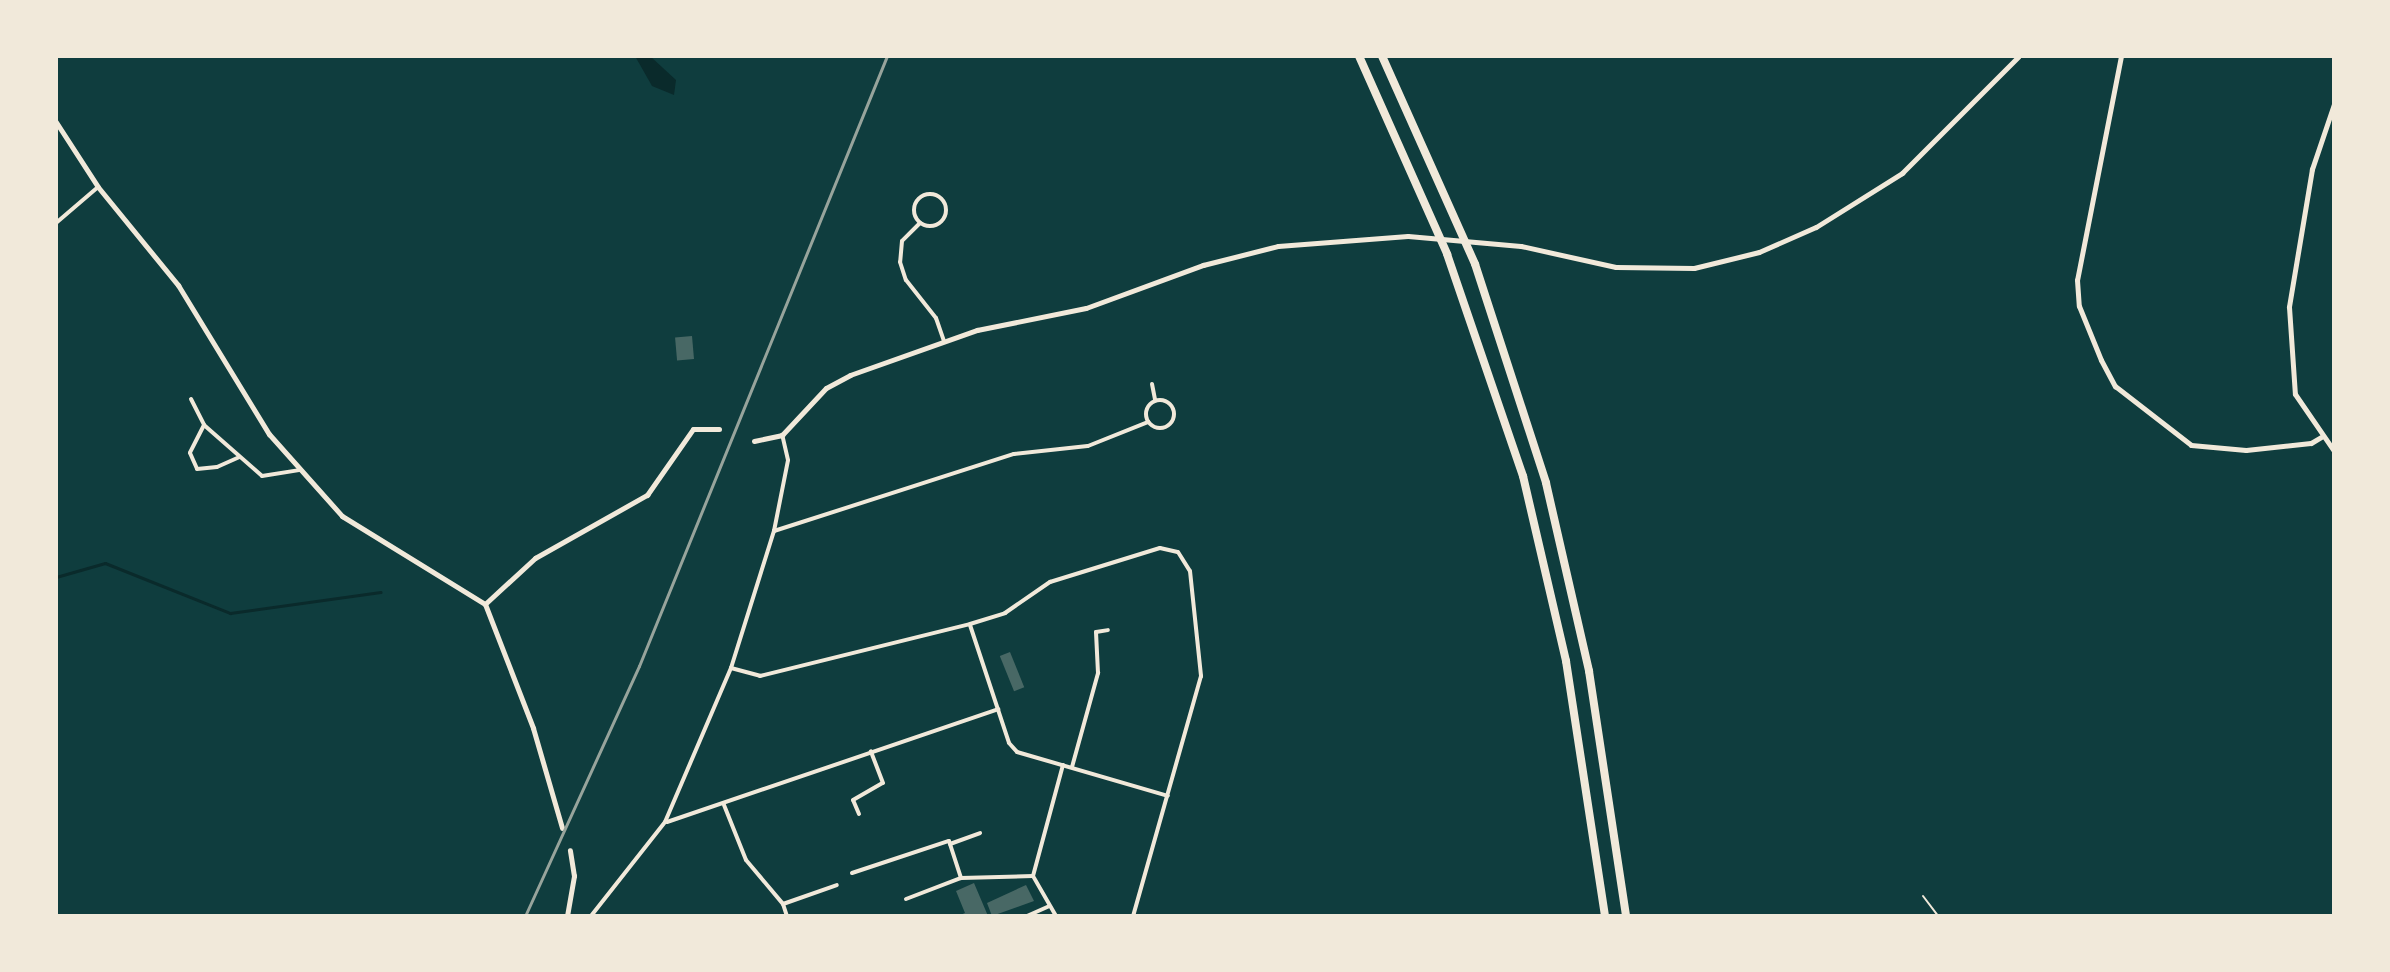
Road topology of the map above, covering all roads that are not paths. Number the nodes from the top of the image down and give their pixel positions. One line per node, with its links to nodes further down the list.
1 (1359, 56): 53 (highway)
2 (1382, 56): 54 (highway)
3 (2019, 56): 10 (street)
4 (2121, 56): 18 (street)
5 (2334, 104): 18 (street)
6 (56, 122): 7 (street)
7 (98, 187): 8 (street); 22 (street)
8 (56, 223)
9 (920, 223): 9 (street); 10 (street)
10 (944, 341): 17 (street)
11 (1152, 384): 13 (street)
12 (191, 399): 15 (street)
13 (1155, 400): 14 (street); 14 (street)
14 (1148, 422): 23 (street)
15 (204, 425): 21 (street); 21 (street)
16 (719, 429): 24 (street)
17 (782, 435): 19 (street); 23 (street)
18 (2321, 437): 20 (street)
19 (754, 441)
20 (2333, 447)
21 (239, 457): 22 (street)
22 (301, 470): 24 (street)
23 (774, 531): 27 (street)
24 (485, 604): 36 (street)
25 (970, 624): 27 (street); 28 (street); 32 (street)
26 (1108, 630): 31 (street)
27 (731, 668): 35 (street)
28 (998, 709): 29 (street); 30 (street)
29 (871, 751): 33 (street); 34 (street)
30 (1063, 765): 31 (street); 41 (street)
31 (1072, 767): 32 (street)
32 (1168, 796): 52 (street)
33 (724, 804): 35 (street); 45 (street)
34 (859, 814)
35 (665, 822): 48 (street)
36 (562, 828)
37 (980, 833): 38 (street)
38 (950, 844): 40 (street); 42 (street)
39 (570, 850): 47 (street)
40 (852, 873)
41 (1033, 876): 42 (street); 46 (street)
42 (961, 878): 44 (street)
43 (837, 885): 45 (street)
44 (906, 899)
45 (783, 904): 49 (street)
46 (1049, 906): 50 (street); 51 (street)
47 (567, 916)
48 (591, 916)
49 (787, 916)
50 (1027, 916)
51 (1056, 916)
52 (1133, 916)
53 (1605, 916)
54 (1626, 916)

